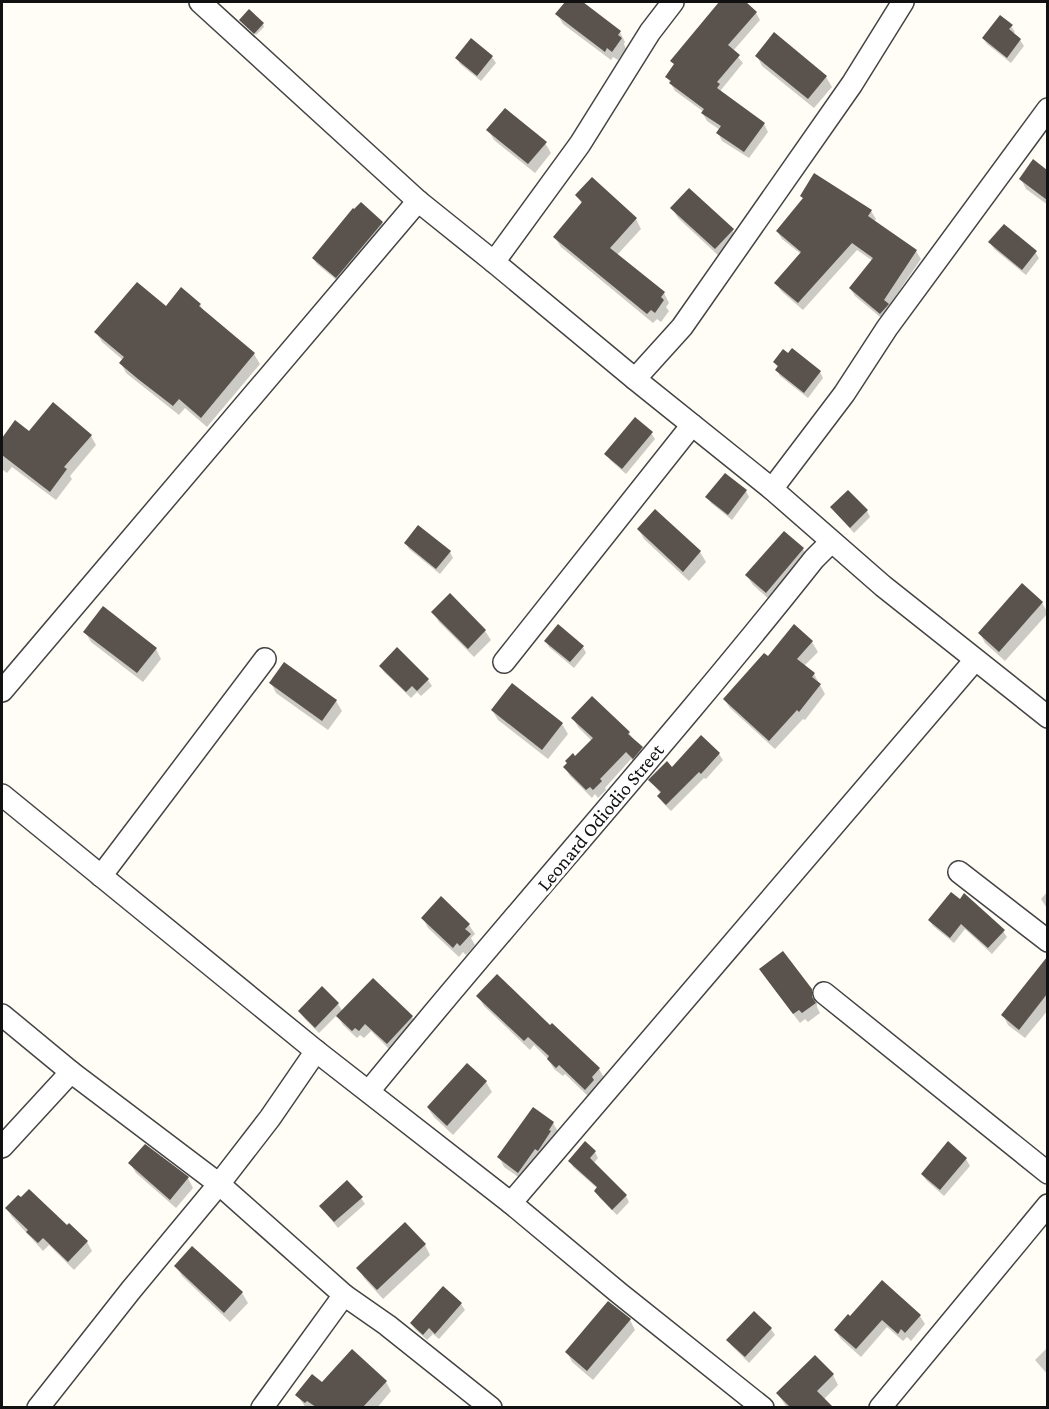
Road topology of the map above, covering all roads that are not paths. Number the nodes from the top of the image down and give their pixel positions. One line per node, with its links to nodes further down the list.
1 (200, 2): 5 (street)
2 (673, 2): 6 (street)
3 (903, 2): 7 (street)
4 (1047, 109): 9 (street)
5 (418, 201): 6 (street); 14 (street)
6 (494, 261): 7 (street)
7 (635, 379): 8 (street)
8 (692, 425): 9 (street); 13 (street)
9 (772, 489): 10 (street)
10 (831, 542): 12 (street); 24 (street, Leonard Odiodio Street)
11 (265, 659): 18 (street)
12 (975, 660): 15 (street); 28 (street)
13 (504, 662)
14 (2, 691)
15 (1044, 707)
16 (2, 795): 18 (street)
17 (959, 872): 19 (street)
18 (101, 876): 22 (street)
19 (1047, 941)
20 (824, 993): 26 (street)
21 (2, 1016): 23 (street)
22 (316, 1051): 24 (street); 27 (street)
23 (71, 1072): 25 (street); 27 (street)
24 (369, 1091): 28 (street)
25 (2, 1147)
26 (1047, 1173)
27 (219, 1184): 30 (street); 31 (street)
28 (511, 1203): 34 (street)
29 (1047, 1205): 35 (street)
30 (344, 1295): 32 (street); 33 (street)
31 (38, 1407)
32 (262, 1407)
33 (491, 1407)
34 (763, 1407)
35 (880, 1407)

